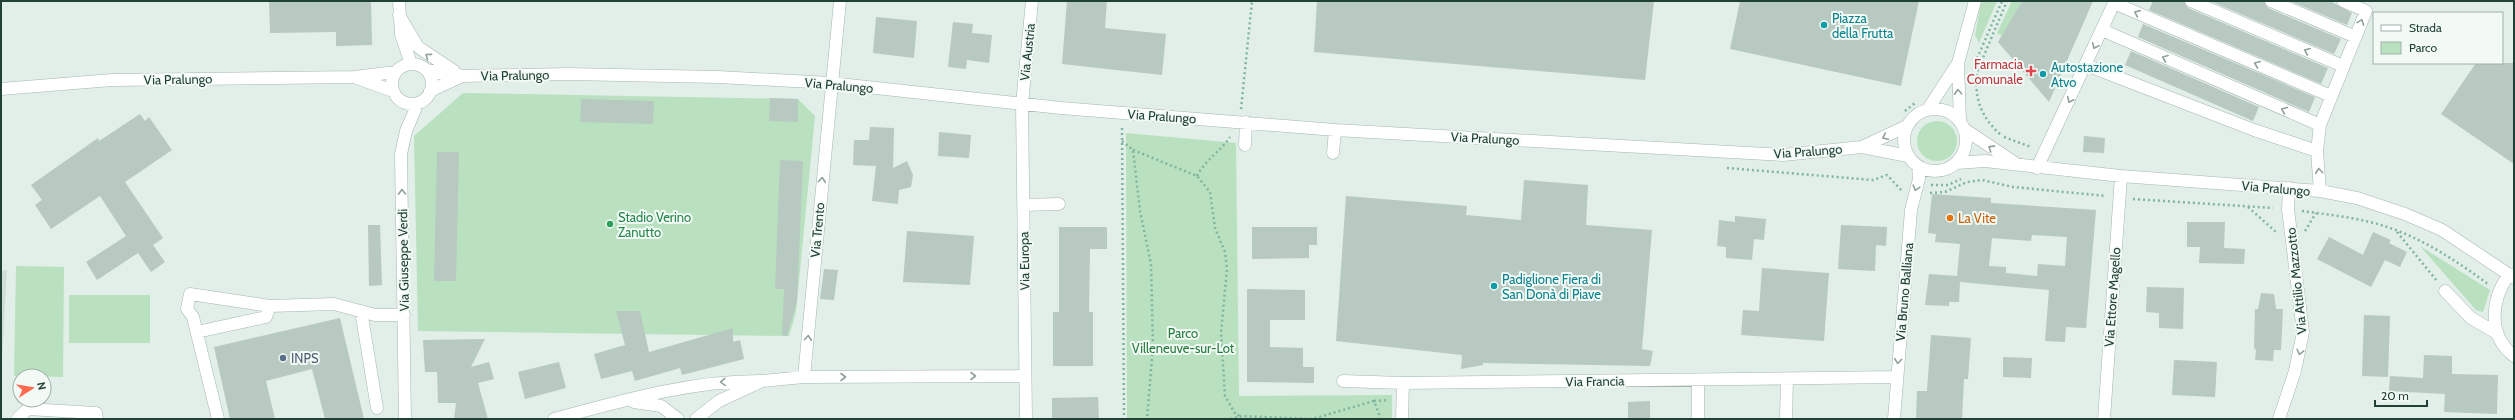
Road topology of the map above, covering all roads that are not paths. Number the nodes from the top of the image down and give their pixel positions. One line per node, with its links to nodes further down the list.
1 (399, 1): 9 (street)
2 (840, 1): 20 (street, Via Trento)
3 (1032, 1): 26 (street, Via Austria)
4 (1975, 1): 12 (street)
5 (2191, 1): 15 (street, one-way to 5)
6 (2271, 1): 11 (street)
7 (2343, 1): 11 (street, one-way to 7)
8 (2114, 2): 10 (street); 24 (street, one-way to 8)
9 (399, 15): 13 (street); 18 (street, one-way to 9)
10 (2102, 30): 14 (street, one-way to 14); 30 (street, one-way to 10)
11 (2356, 37): 15 (street)
12 (1958, 63): 27 (street); 29 (street, one-way to 12)
13 (410, 64): 16 (street); 17 (street)
14 (2086, 65): 35 (street); 41 (street, one-way to 41)
15 (2343, 66): 24 (street)
16 (426, 70): 18 (street); 23 (street)
17 (396, 72): 19 (street, Via Pralungo); 22 (street)
18 (462, 76): 20 (street, Via Pralungo); 23 (street, Via Giuseppe Verdi)
19 (354, 77): 21 (street, Via Pralungo); 22 (street, Via Pralungo)
20 (830, 83): 26 (street, Via Pralungo); 56 (street, Via Trento, one-way to 20)
21 (1, 89)
22 (393, 91): 25 (street)
23 (430, 91): 25 (street, Via Giuseppe Verdi)
24 (2331, 96): 30 (street)
25 (418, 103): 51 (street, Via Giuseppe Verdi, one-way to 25)
26 (1022, 104): 28 (street, Via Pralungo); 46 (street, Via Europa)
27 (1928, 109): 29 (street, Via Pralungo); 31 (street, Via Pralungo)
28 (1243, 122): 32 (street, Via Pralungo); 33 (street)
29 (1962, 125): 38 (street); 39 (street, Via Pralungo, one-way to 29)
30 (2320, 125): 35 (street)
31 (1907, 126): 34 (street, Via Pralungo, one-way to 34); 37 (street)
32 (1335, 130): 34 (street, Via Pralungo); 36 (street)
33 (1245, 145)
34 (1862, 147): 37 (street, Via Pralungo)
35 (2317, 151): 44 (street, one-way to 35)
36 (1333, 153)
37 (1908, 156): 40 (street)
38 (1956, 163): 39 (street, Via Pralungo); 40 (street, Via Pralungo)
39 (2017, 165): 41 (street, Via Pralungo)
40 (1918, 166): 57 (street, Via Bruno Balliana, one-way to 57)
41 (2037, 168): 42 (street, Via Pralungo)
42 (2121, 176): 43 (street, Via Pralungo); 77 (street, Via Ettore Magello)
43 (2289, 188): 44 (street, Via Pralungo); 78 (street, Via Attilio Mazzotto, one-way to 78)
44 (2320, 191): 47 (street, Via Pralungo)
45 (1059, 204): 46 (street)
46 (1023, 205): 55 (street, Via Europa)
47 (2511, 276): 53 (street)
48 (2445, 291): 53 (street)
49 (270, 306): 50 (street); 52 (street); 52 (street)
50 (361, 311): 51 (street); 64 (street)
51 (404, 315): 68 (street, Via Giuseppe Verdi)
52 (197, 332): 67 (street)
53 (2495, 332): 54 (street)
54 (2514, 356)
55 (1025, 376): 56 (street, one-way to 55); 72 (street, Via Europa)
56 (804, 377): 61 (street)
57 (1897, 377): 58 (street, Via Francia); 76 (street, Via Bruno Balliana)
58 (1787, 378): 59 (street, Via Francia); 75 (street)
59 (1698, 380): 62 (street, Via Francia); 74 (street)
60 (1343, 381): 62 (street, Via Francia)
61 (762, 382): 63 (street, one-way to 63); 71 (street)
62 (1403, 383): 73 (street)
63 (625, 401): 69 (street); 70 (street)
64 (377, 408)
65 (18, 418): 66 (street)
66 (97, 419)
67 (218, 419)
68 (405, 419)
69 (554, 419)
70 (678, 419)
71 (696, 419)
72 (1026, 419)
73 (1402, 419)
74 (1698, 419)
75 (1786, 419)
76 (1894, 419)
77 (2104, 419)
78 (2279, 419)

